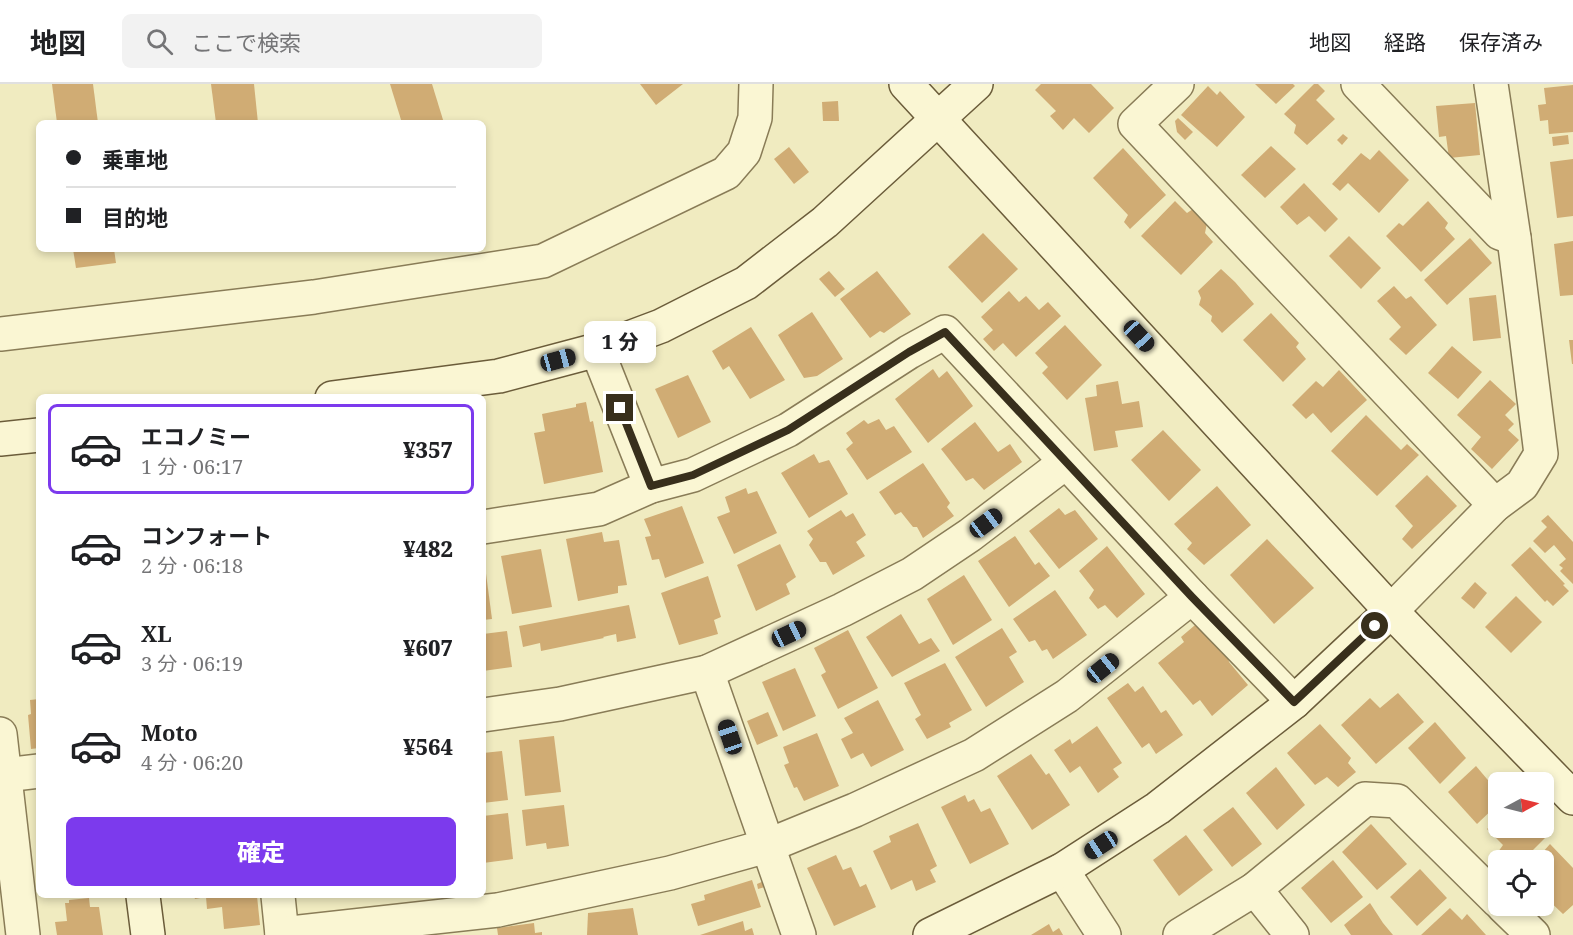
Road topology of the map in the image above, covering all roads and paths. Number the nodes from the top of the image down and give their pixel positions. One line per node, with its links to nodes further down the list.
1 (756, 84): 9 (street)
2 (906, 84): 7 (street)
3 (976, 84): 7 (street)
4 (1177, 84): 16 (street)
5 (1358, 84): 8 (street)
6 (1491, 84): 8 (street)
7 (939, 120): 10 (street); 19 (street)
8 (1514, 238): 16 (street)
9 (0, 334)
10 (597, 350): 11 (street); 15 (street)
11 (362, 394)
12 (36, 435): 13 (street)
13 (0, 439)
14 (1066, 462): 15 (street); 18 (street); 20 (street)
15 (651, 486): 17 (street)
16 (1495, 505): 19 (street)
17 (486, 527)
18 (1192, 597): 21 (street); 28 (street)
19 (1391, 611): 21 (street); 26 (street)
20 (707, 672): 22 (street); 28 (street)
21 (1294, 702): 29 (street)
22 (486, 716)
23 (0, 734): 25 (street)
24 (36, 771): 25 (street)
25 (5, 775): 27 (street)
26 (1573, 798)
27 (6, 829): 35 (street)
28 (767, 846): 37 (street); 38 (street)
29 (1062, 870): 39 (street); 40 (street)
30 (1255, 889): 31 (street); 41 (street); 42 (street)
31 (1488, 891)
32 (143, 898): 36 (street)
33 (278, 898): 37 (street)
34 (1513, 916): 43 (street)
35 (23, 935)
36 (148, 935)
37 (282, 935)
38 (799, 935)
39 (930, 935)
40 (1104, 935)
41 (1180, 935)
42 (1292, 935)
43 (1533, 935)

